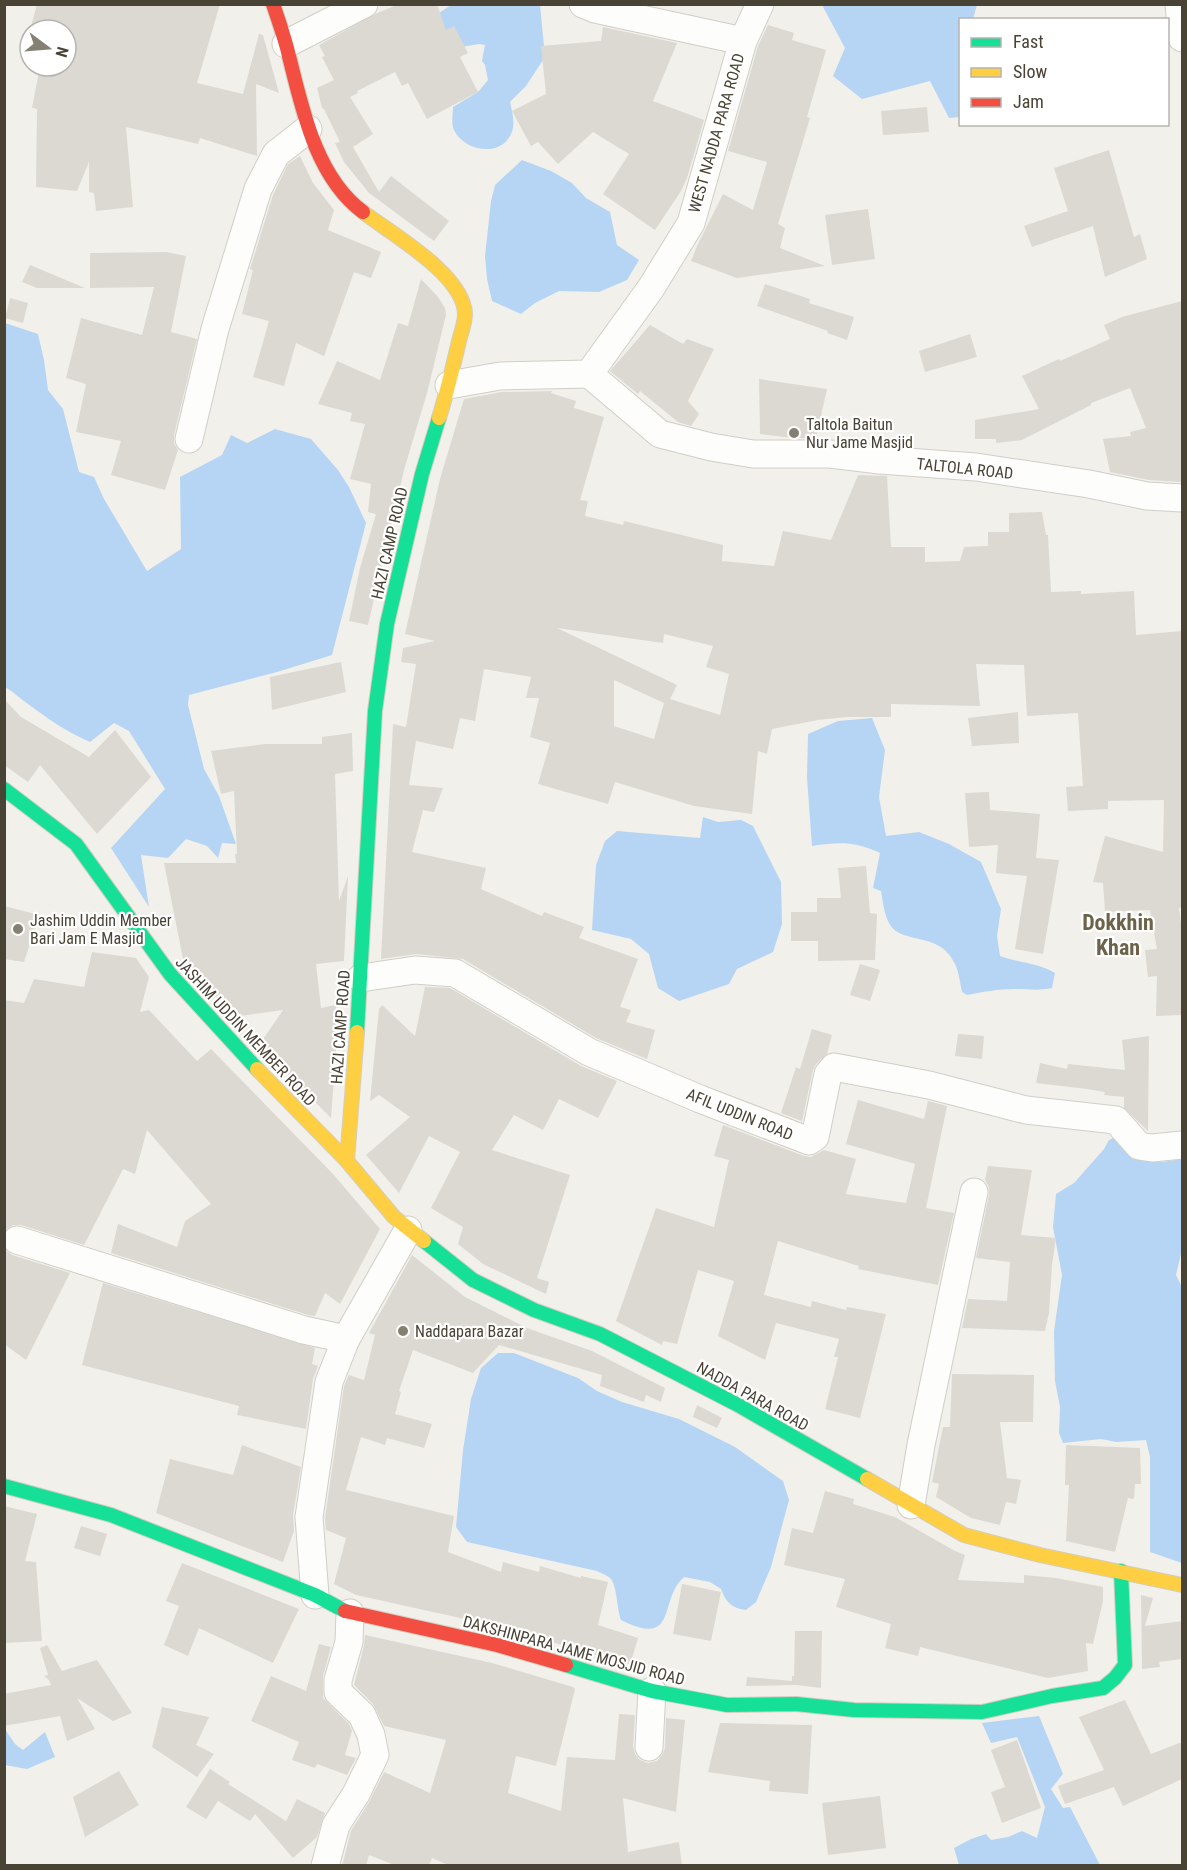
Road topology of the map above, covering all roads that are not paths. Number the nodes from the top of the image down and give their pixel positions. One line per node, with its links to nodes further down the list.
1 (273, 4): 8 (street, HAZI CAMP ROAD)
2 (364, 4): 8 (street)
3 (583, 4): 7 (street, WEST NADDA PARA ROAD)
4 (759, 4): 7 (street, WEST NADDA PARA ROAD)
5 (1179, 4): 6 (street)
6 (1182, 38)
7 (743, 40): 10 (street, WEST NADDA PARA ROAD)
8 (286, 44): 9 (street, HAZI CAMP ROAD)
9 (308, 129): 11 (street, HAZI CAMP ROAD); 12 (street)
10 (590, 374): 11 (street); 13 (street, TALTOLA ROAD)
11 (449, 385): 15 (street, HAZI CAMP ROAD)
12 (189, 439)
13 (1182, 498)
14 (4, 789): 17 (street, JASHIM UDDIN MEMBER ROAD)
15 (360, 978): 16 (street, AFIL UDDIN ROAD); 17 (street, HAZI CAMP ROAD)
16 (1182, 1145)
17 (347, 1161): 19 (street, NADDA PARA ROAD)
18 (974, 1192): 23 (street)
19 (408, 1230): 21 (street); 23 (street, NADDA PARA ROAD)
20 (17, 1240): 21 (street)
21 (346, 1339): 26 (street)
22 (4, 1486): 26 (street, DAKSHINPARA JAME MOSJID ROAD)
23 (911, 1505): 24 (street, NADDA PARA ROAD)
24 (1121, 1571): 25 (street, NADDA PARA ROAD); 28 (street, DAKSHINPARA JAME MOSJID ROAD)
25 (1182, 1585)
26 (315, 1595): 27 (street, DAKSHINPARA JAME MOSJID ROAD)
27 (350, 1613): 28 (street, DAKSHINPARA JAME MOSJID ROAD); 30 (street)
28 (652, 1691): 29 (street)
29 (649, 1747)
30 (325, 1866)

